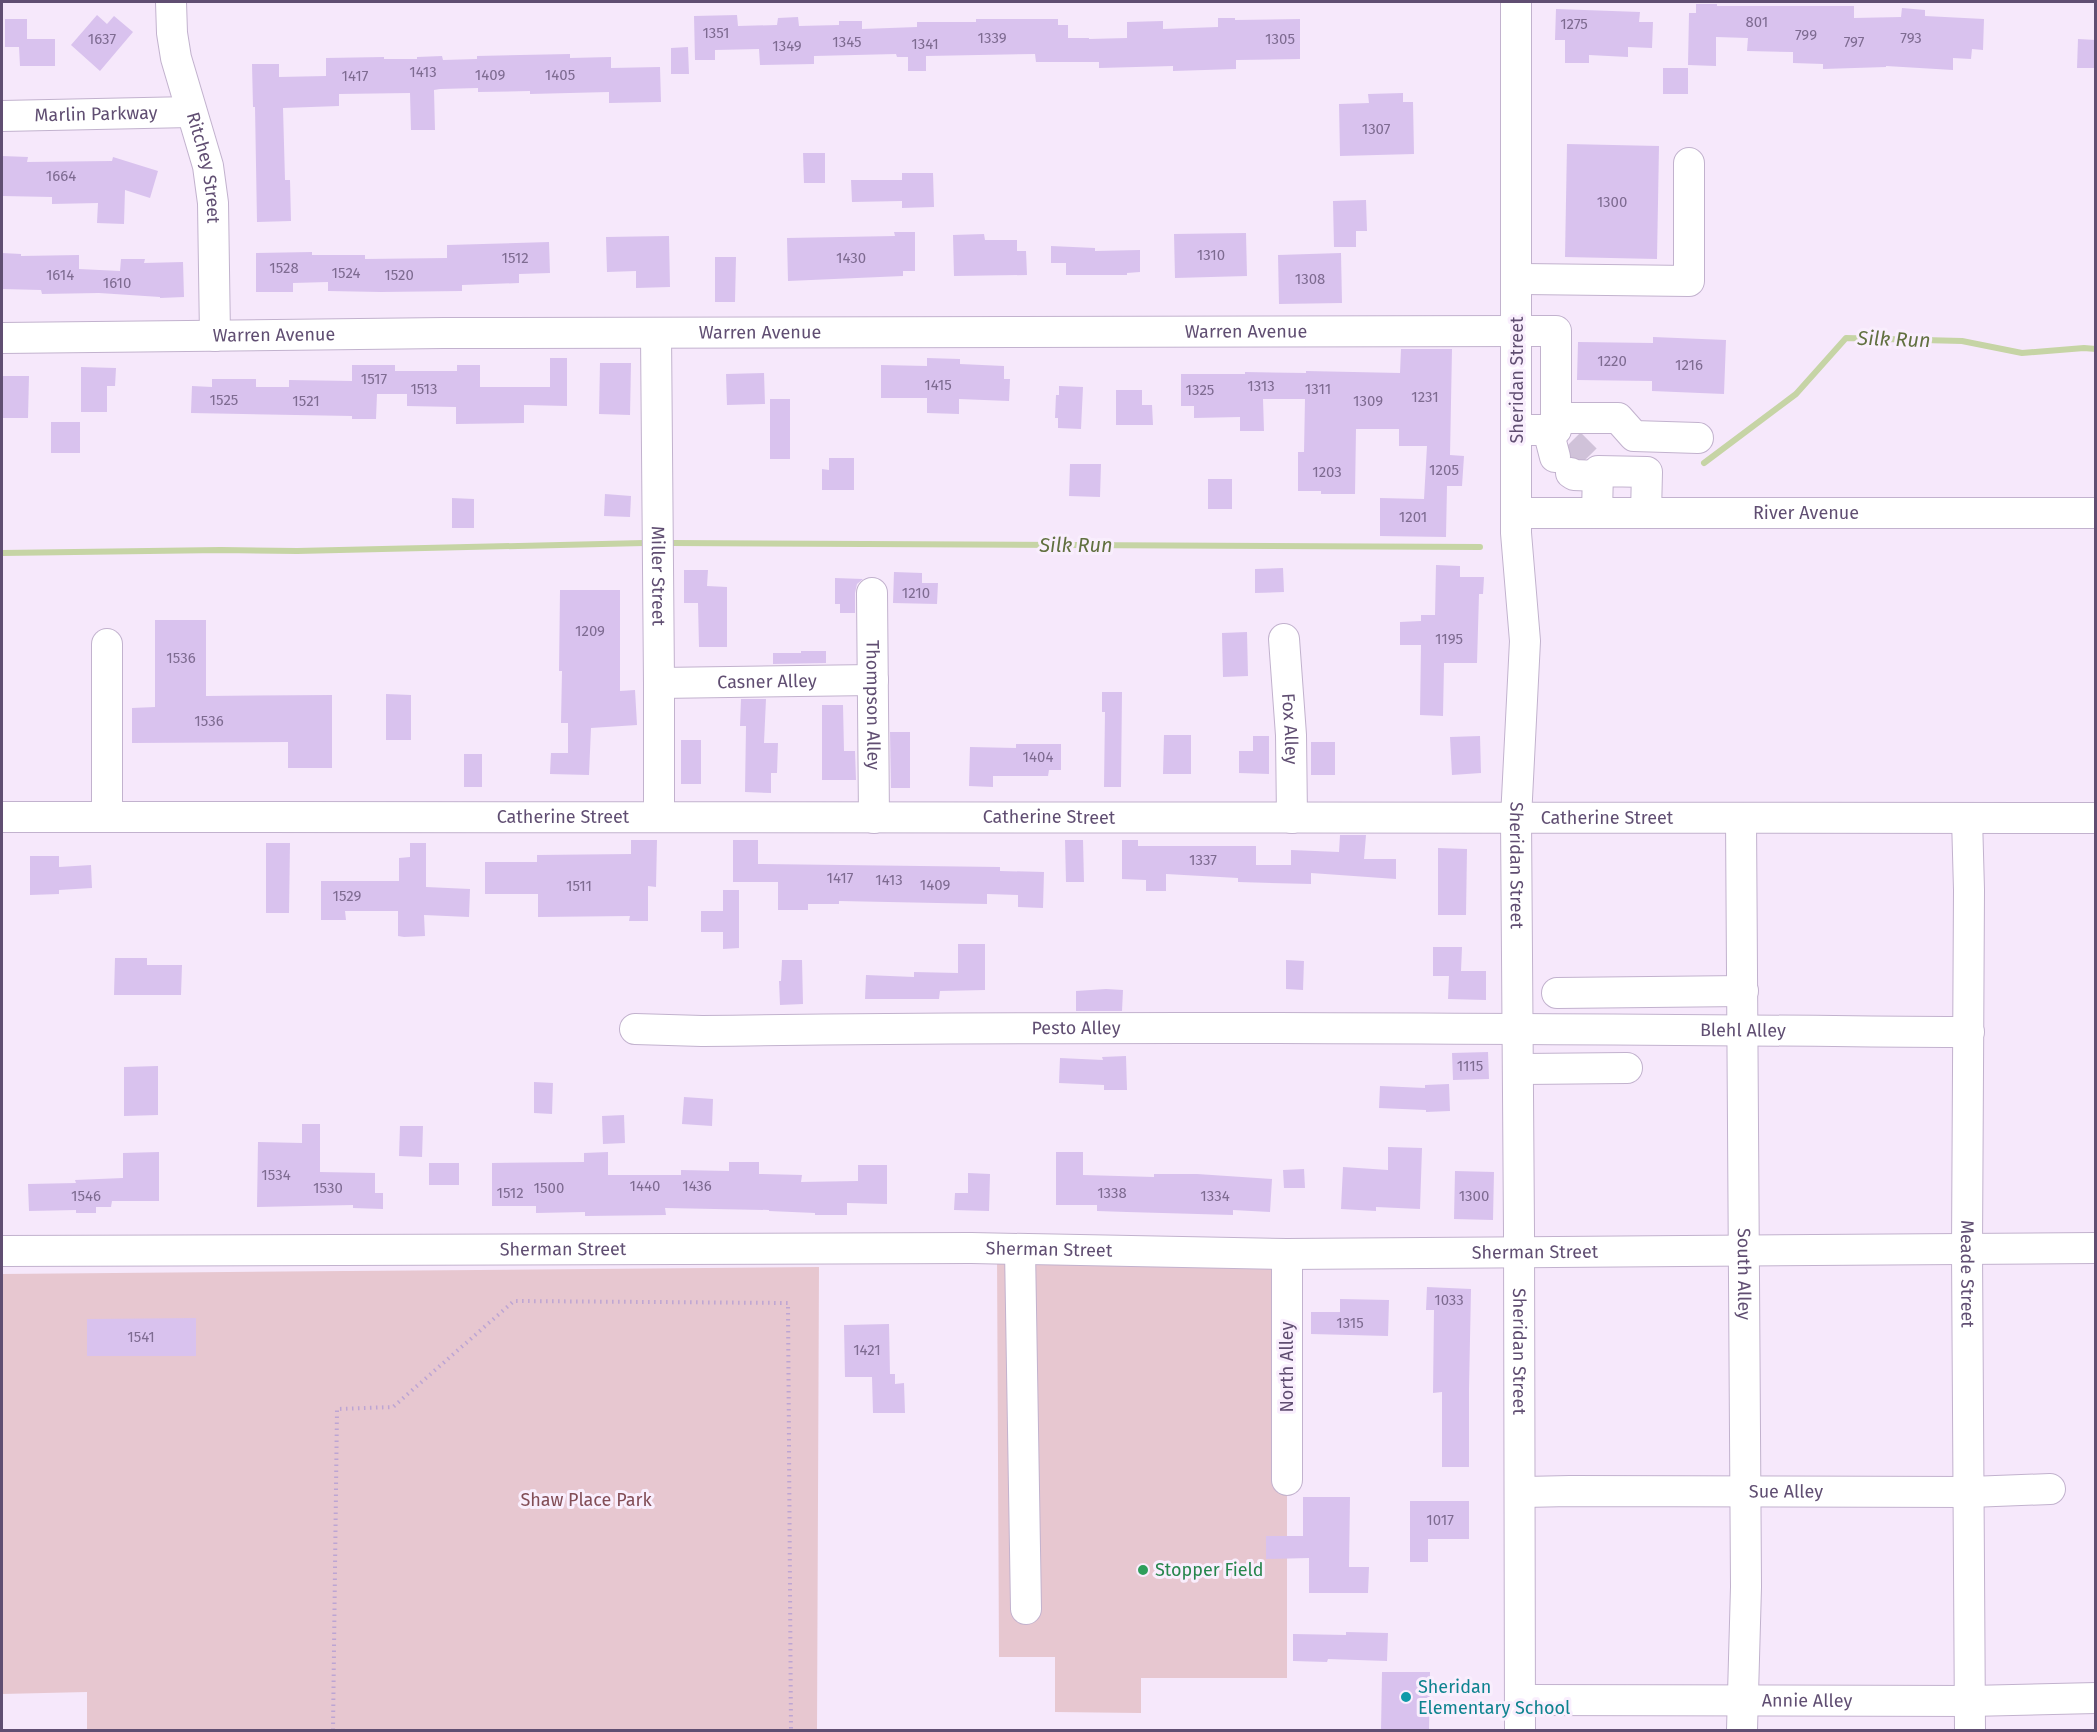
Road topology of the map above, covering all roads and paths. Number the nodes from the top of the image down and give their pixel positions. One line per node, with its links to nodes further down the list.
1 (171, 2): 3 (street, Ritchey Street)
2 (1516, 2): 6 (street, Sheridan Street)
3 (191, 112): 4 (street, Marlin Parkway); 9 (street, Ritchey Street)
4 (2, 116)
5 (1689, 163): 6 (street)
6 (1517, 279): 7 (street, Sheridan Street)
7 (1517, 330): 8 (street, Warren Avenue); 11 (street, Sheridan Street); 14 (street, Warren Avenue)
8 (656, 334): 9 (street, Warren Avenue); 24 (street, Miller Street)
9 (215, 336): 10 (street, Warren Avenue)
10 (2, 338)
11 (1516, 430): 14 (street); 16 (street, Sheridan Street)
12 (1634, 436): 13 (street); 14 (street); 15 (street)
13 (1698, 438)
14 (1571, 451): 15 (street); 17 (street)
15 (1634, 472): 18 (street)
16 (1516, 513): 17 (street, River Avenue); 30 (street, Sheridan Street)
17 (1597, 513): 18 (street, River Avenue)
18 (1646, 513): 19 (street, River Avenue)
19 (2096, 513)
20 (872, 593): 23 (street, Thompson Alley)
21 (1284, 639): 29 (street, Fox Alley)
22 (107, 644): 26 (street)
23 (873, 680): 24 (street, Casner Alley); 28 (street, Thompson Alley)
24 (659, 683): 27 (street, Miller Street)
25 (2, 817): 26 (street, Catherine Street)
26 (107, 817): 27 (street, Catherine Street)
27 (659, 818): 28 (street, Catherine Street)
28 (874, 818): 29 (street, Catherine Street)
29 (1292, 818): 30 (street, Catherine Street)
30 (1516, 818): 31 (street, Catherine Street); 37 (street, Sheridan Street)
31 (1741, 818): 32 (street, Catherine Street); 34 (street, South Alley)
32 (1967, 818): 33 (street, Catherine Street); 39 (street, Meade Street)
33 (2096, 818)
34 (1743, 991): 35 (street); 38 (street, South Alley)
35 (1557, 993)
36 (635, 1029): 37 (street, Pesto Alley)
37 (1517, 1029): 38 (street, Blehl Alley); 41 (street, Sheridan Street)
38 (1743, 1032): 39 (street, Blehl Alley); 44 (street, South Alley)
39 (1968, 1032): 45 (street, Meade Street)
40 (1627, 1068): 41 (street)
41 (1518, 1069): 47 (street, Sheridan Street)
42 (2096, 1248): 45 (street, Sherman Street)
43 (1020, 1249): 46 (street, Sherman Street); 48 (street, Sherman Street); 54 (street)
44 (1744, 1249): 45 (street, Sherman Street); 47 (street, Sherman Street); 51 (street, South Alley)
45 (1967, 1250): 53 (street, Meade Street)
46 (2, 1251)
47 (1520, 1251): 48 (street, Sherman Street); 52 (street, Sheridan Street)
48 (1287, 1254): 49 (street, North Alley)
49 (1287, 1480)
50 (2050, 1489): 53 (street, Sue Alley)
51 (1745, 1491): 52 (street, Sue Alley); 53 (street, Sue Alley); 57 (street, South Alley)
52 (1520, 1492): 56 (street, Sheridan Street)
53 (1970, 1492): 58 (street, Meade Street)
54 (1026, 1609)
55 (2096, 1698): 58 (street, Annie Alley)
56 (1521, 1700): 57 (street, Annie Alley); 61 (street, Sheridan Street)
57 (1743, 1700): 58 (street, Annie Alley); 62 (street, South Alley)
58 (1970, 1716)
59 (333, 1731): 60 (path)
60 (790, 1731)
61 (1520, 1731)
62 (1742, 1731)

